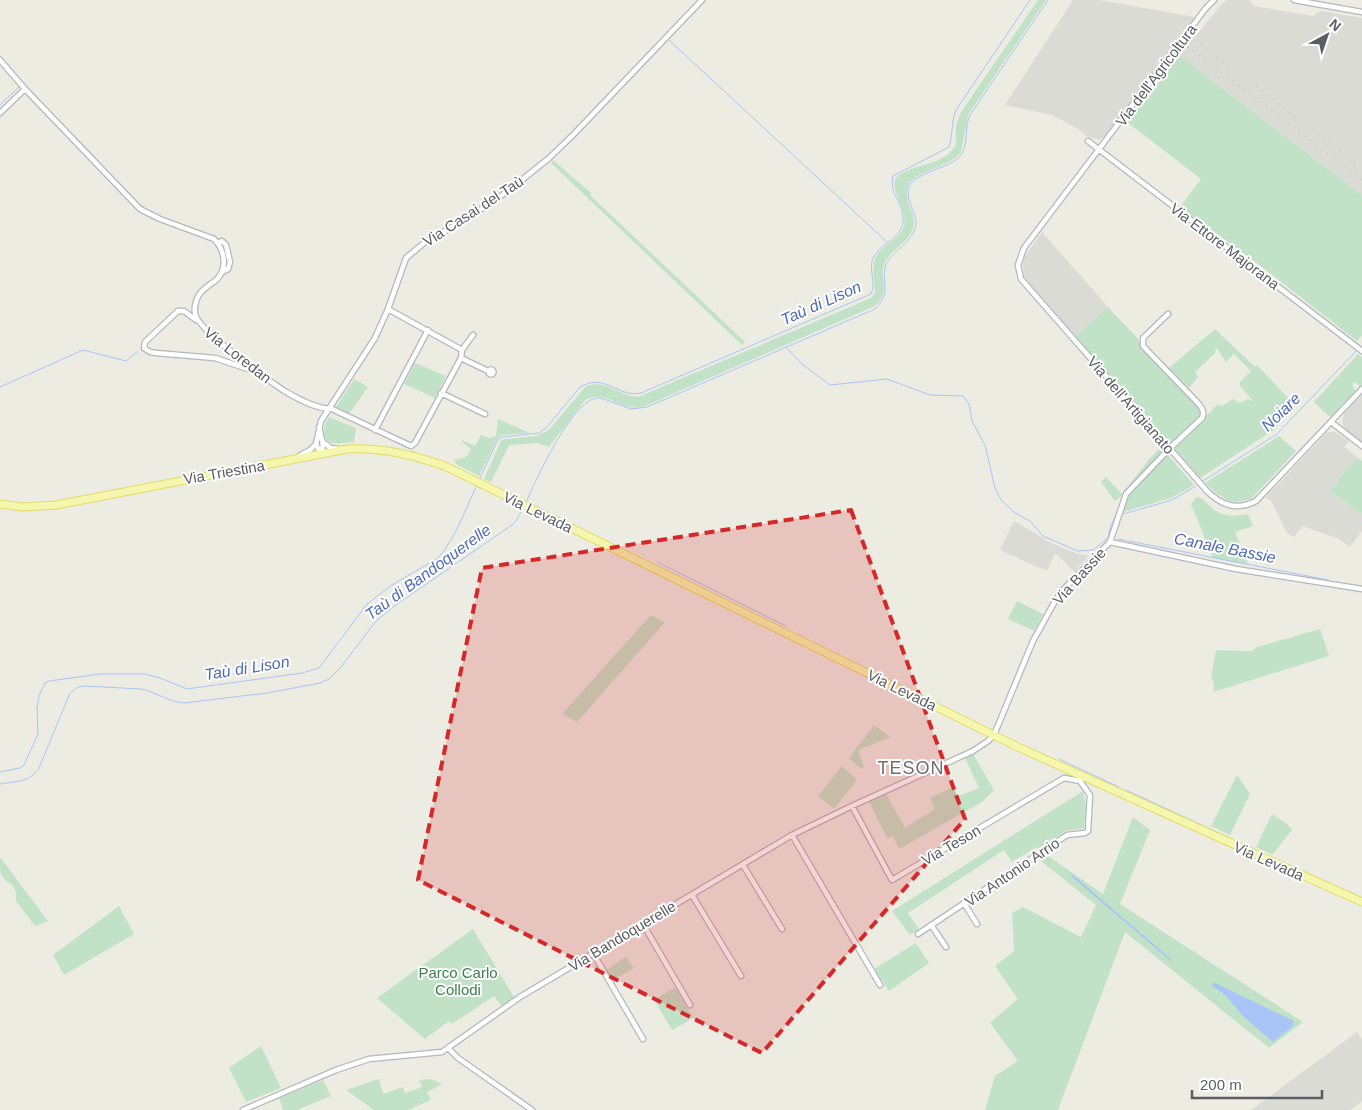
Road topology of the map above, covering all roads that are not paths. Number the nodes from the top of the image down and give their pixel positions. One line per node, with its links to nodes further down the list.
1 (702, 0): 10 (street, Via Casai del Taù)
2 (1214, 0): 9 (street, Via dell'Agricoltura)
3 (1294, 0): 4 (street)
4 (1362, 12)
5 (0, 60): 6 (street, Via Loredan)
6 (25, 89): 7 (street); 12 (street, Via Loredan)
7 (0, 113)
8 (1088, 142): 9 (street, Via Ettore Majorana)
9 (1099, 150): 16 (street, Via Ettore Majorana); 31 (street, Via dell'Artigianato)
10 (388, 309): 13 (street); 22 (street, Via Casai del Taù)
11 (1168, 314): 31 (street)
12 (196, 320): 19 (street, Via Loredan); 19 (street)
13 (428, 330): 15 (street); 26 (street)
14 (473, 335): 15 (street)
15 (462, 350): 17 (street)
16 (1362, 351)
17 (461, 358): 18 (street); 21 (street)
18 (488, 371)
19 (260, 373): 22 (street, Via Loredan)
20 (1362, 389): 24 (street, Via dell'Artigianato)
21 (441, 393): 23 (street); 26 (street, Via Loredan)
22 (327, 409): 25 (street, Via Casai del Taù); 26 (street, Via Loredan)
23 (486, 414)
24 (1330, 422): 29 (street); 31 (street, Via dell'Artigianato)
25 (319, 426): 27 (street); 28 (street, Via Casai del Taù)
26 (375, 430)
27 (323, 442): 30 (street); 32 (street)
28 (316, 444): 32 (street); 33 (street)
29 (1362, 446)
30 (347, 449): 32 (main road, Via Triestina); 34 (main road, Via Triestina)
31 (1169, 449): 36 (street)
32 (321, 454): 33 (main road, Via Triestina)
33 (288, 460): 35 (main road, Via Triestina)
34 (447, 467): 38 (main road, Via Levada)
35 (0, 504)
36 (1110, 542): 37 (street, Via Bassie); 38 (street, Via Bassie)
37 (1362, 589)
38 (994, 735): 39 (main road, Via Levada); 40 (street, Via Bandoquerelle)
39 (1081, 779): 40 (street, Via Teson); 44 (main road, Via Levada); 45 (street, Via Antonio Arrio)
40 (852, 806): 41 (street, Via Bandoquerelle)
41 (792, 835): 42 (street, Via Bandoquerelle); 54 (street)
42 (743, 865): 43 (street, Via Bandoquerelle); 49 (street)
43 (692, 895): 46 (street, Via Bandoquerelle); 53 (street)
44 (1362, 902)
45 (964, 903): 47 (street); 48 (street, Via Antonio Arrio)
46 (643, 924): 52 (street, Via Bandoquerelle); 55 (street)
47 (977, 924)
48 (931, 925): 50 (street, Via Antonio Arrio); 51 (street)
49 (782, 929)
50 (918, 934)
51 (946, 947)
52 (593, 953): 56 (street); 57 (street, Via Bandoquerelle)
53 (741, 976)
54 (880, 985)
55 (690, 1006)
56 (643, 1039)
57 (448, 1048): 58 (street, Via Bandoquerelle); 59 (street)
58 (246, 1109)
59 (532, 1110)

